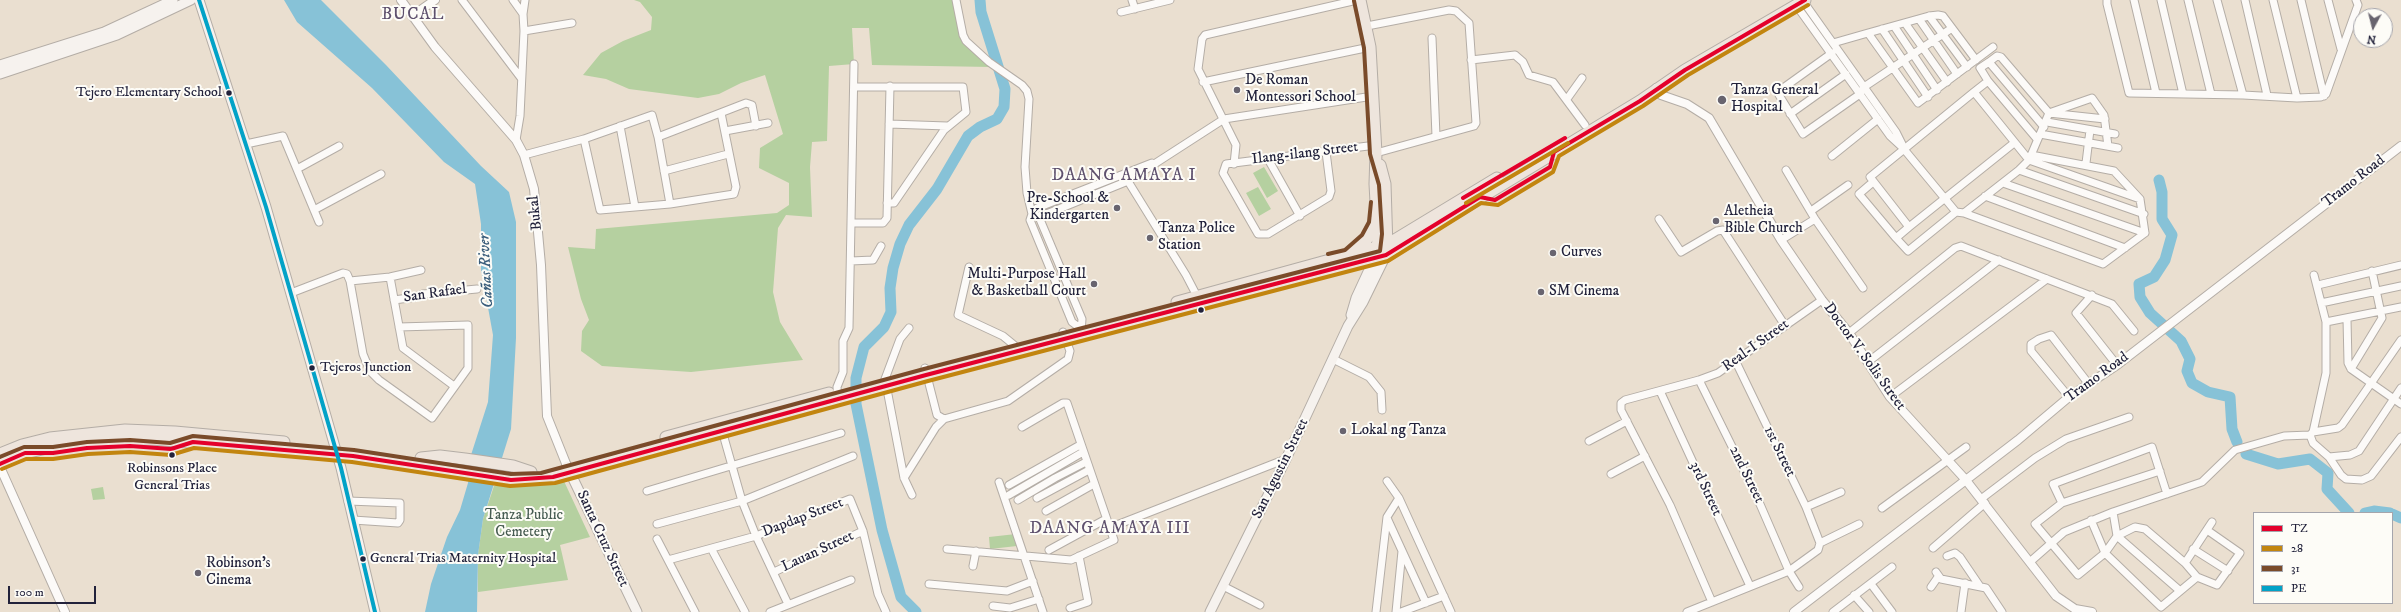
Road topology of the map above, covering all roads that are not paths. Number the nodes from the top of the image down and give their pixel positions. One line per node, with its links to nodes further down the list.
1 (173, 0): 33 (main road)
2 (191, 0): 33 (main road)
3 (199, 0): 108 (main road)
4 (204, 0): 5 (main road)
5 (209, 0)
6 (401, 0): 30 (street, Bukal)
7 (434, 0): 30 (street)
8 (462, 0): 63 (street)
9 (513, 0): 29 (street)
10 (525, 0): 29 (street)
11 (956, 0): 145 (street)
12 (1132, 0): 27 (street)
13 (1170, 0): 27 (street)
14 (1357, 0): 66 (street)
15 (1360, 0): 36 (main road)
16 (2107, 0): 74 (street)
17 (2134, 0): 74 (street)
18 (2161, 0): 75 (street)
19 (2188, 0): 76 (street)
20 (2217, 0): 77 (street)
21 (2245, 0): 78 (street)
22 (2273, 0): 83 (street)
23 (2301, 0): 80 (street)
24 (2328, 0): 49 (street)
25 (1801, 2): 45 (street); 50 (street); 70 (main road)
26 (2358, 2): 49 (street)
27 (1135, 9): 28 (street)
28 (1122, 12)
29 (523, 14): 40 (street)
30 (412, 16): 105 (street, Bukal)
31 (1929, 16): 32 (street); 38 (street); 42 (street)
32 (1919, 19): 35 (street); 44 (street)
33 (138, 21): 57 (main road); 60 (main road)
34 (572, 23): 40 (street)
35 (1905, 23): 37 (street); 47 (street)
36 (1367, 26): 46 (main road); 52 (street)
37 (1894, 26): 39 (street); 51 (street)
38 (1952, 28): 42 (street); 54 (street)
39 (1882, 29): 41 (street); 53 (street)
40 (524, 31): 63 (street)
41 (1868, 33): 45 (street); 59 (street)
42 (1942, 34): 44 (street); 58 (street)
43 (1432, 38): 103 (street)
44 (1933, 40): 47 (street); 62 (street)
45 (1833, 43): 71 (street)
46 (1370, 47): 66 (street); 79 (main road)
47 (1922, 47): 51 (street); 67 (street)
48 (1993, 47): 54 (street)
49 (2341, 49): 80 (street)
50 (1832, 53): 61 (street); 86 (street)
51 (1912, 53): 53 (street); 72 (street)
52 (1471, 60): 82 (street); 103 (street, Ilang-ilang Street)
53 (1902, 60): 59 (street); 81 (street)
54 (1976, 60): 58 (street)
55 (1989, 62): 65 (street); 85 (street); 98 (street)
56 (854, 64): 68 (street)
57 (0, 65)
58 (1967, 67): 62 (street)
59 (1892, 68): 71 (street); 81 (street)
60 (0, 74)
61 (1846, 74): 71 (street); 86 (street)
62 (1957, 74): 67 (street)
63 (521, 78): 105 (street)
64 (1582, 78): 82 (street)
65 (1988, 81): 73 (street); 98 (street)
66 (1203, 82): 89 (street)
67 (1946, 82): 72 (street)
68 (854, 86): 69 (street); 152 (street)
69 (890, 86): 91 (street); 94 (street)
70 (1656, 88): 95 (main road); 157 (street, Doctor V. Solis Street); 160 (main road)
71 (1862, 90): 86 (street); 87 (street); 96 (street)
72 (1937, 90): 81 (street)
73 (1974, 92): 107 (street); 112 (street)
74 (2156, 93): 75 (street)
75 (2183, 94): 76 (street)
76 (2211, 94): 77 (street)
77 (2243, 94): 78 (street)
78 (2267, 95): 83 (street)
79 (1373, 96): 89 (street); 114 (main road)
80 (2324, 96): 83 (street)
81 (1928, 97)
82 (1567, 98): 95 (street)
83 (2297, 98)
84 (721, 113): 93 (street); 97 (street); 102 (street)
85 (2049, 113): 88 (street); 88 (street); 98 (street)
86 (1790, 114)
87 (1878, 119): 96 (street); 118 (street)
88 (2105, 119): 100 (street)
89 (1224, 120): 120 (street); 122 (street)
90 (768, 123): 93 (street)
91 (889, 124): 94 (street); 137 (street)
92 (620, 126): 102 (street); 104 (street); 139 (street)
93 (756, 126): 97 (street)
94 (947, 126): 137 (street)
95 (1585, 126): 153 (main road)
96 (1890, 129): 112 (street)
97 (725, 130): 116 (street)
98 (2042, 130): 99 (street); 106 (street); 119 (street)
99 (2090, 130): 100 (street); 106 (street)
100 (2106, 132): 101 (street); 110 (street)
101 (2115, 134)
102 (658, 136): 127 (street)
103 (1436, 136): 114 (street, Ilang-ilang Street)
104 (584, 139): 117 (street); 139 (street)
105 (516, 140): 117 (street, Bukal)
106 (2088, 142): 110 (street); 123 (street)
107 (2014, 143): 119 (street); 135 (street)
108 (246, 144): 124 (street); 178 (main road)
109 (339, 146): 124 (street)
110 (2108, 146): 113 (street)
111 (2401, 146): 201 (street, Tramo Road)
112 (1903, 148): 131 (street); 135 (street)
113 (2118, 148)
114 (1376, 149): 115 (street, Ilang-ilang Street); 143 (main road)
115 (1326, 152): 121 (street, Ilang-ilang Street); 147 (street)
116 (728, 154): 127 (street); 138 (street)
117 (524, 155): 240 (street, Bukal)
118 (1832, 156)
119 (2030, 158): 123 (street); 126 (street); 136 (street)
120 (1165, 159): 128 (street); 130 (street)
121 (1268, 159): 122 (street, Ilang-ilang Street); 147 (street)
122 (1234, 164): 147 (street)
123 (2086, 164): 136 (street)
124 (297, 169): 140 (street)
125 (1786, 170): 141 (street)
126 (2019, 170): 132 (street); 146 (street)
127 (664, 171): 138 (street)
128 (1123, 173): 130 (street); 145 (street)
129 (381, 174): 140 (street)
130 (1128, 181): 148 (street); 181 (street)
131 (1873, 182): 154 (street); 156 (street)
132 (2003, 183): 134 (street); 155 (street)
133 (1848, 185): 141 (street)
134 (1985, 196): 144 (street); 159 (street)
135 (1944, 199): 142 (street); 154 (street)
136 (2140, 199): 146 (street)
137 (887, 203): 152 (street)
138 (670, 204): 139 (street)
139 (635, 207)
140 (314, 210): 151 (street)
141 (1811, 211): 150 (street)
142 (1956, 212): 144 (street); 156 (street)
143 (1382, 213): 153 (main road); 160 (main road); 161 (main road)
144 (1964, 213): 159 (street)
145 (1032, 214): 148 (street); 192 (street)
146 (2144, 214): 155 (street)
147 (1300, 216)
148 (1039, 217): 192 (street)
149 (1659, 219): 188 (street)
150 (1816, 219): 157 (street); 175 (street)
151 (319, 222)
152 (852, 223): 164 (street)
153 (1417, 225): 160 (main road)
154 (1909, 227): 156 (street)
155 (2145, 233): 159 (street)
156 (1896, 238)
157 (1781, 240): 182 (street, Doctor V. Solis Street)
158 (882, 246): 164 (street)
159 (2125, 248)
160 (1384, 249): 161 (main road); 162 (main road); 189 (main road, San Agustin Street)
161 (1348, 255): 181 (main road)
162 (1374, 260): 181 (main road); 189 (main road, San Agustin Street)
163 (1999, 260): 171 (street); 194 (street); 200 (street)
164 (851, 261): 211 (street)
165 (2401, 265): 168 (street)
166 (969, 267): 197 (street)
167 (421, 270): 170 (street)
168 (2372, 271): 173 (street); 177 (street)
169 (2314, 274): 173 (street)
170 (390, 277): 172 (street); 180 (street)
171 (2047, 279): 179 (street); 212 (street)
172 (350, 281): 178 (street); 208 (street)
173 (2318, 285): 183 (street)
174 (2401, 286): 177 (street)
175 (1863, 288)
176 (477, 289): 180 (street, San Rafael)
177 (2376, 291): 183 (street); 185 (street)
178 (291, 293): 228 (main road)
179 (2092, 295): 193 (street); 201 (street)
180 (394, 300): 190 (street)
181 (1199, 300): 192 (main road)
182 (1822, 300): 188 (street, Real-I Street); 194 (street, Doctor V. Solis Street)
183 (2321, 303): 187 (street)
184 (2401, 307): 185 (street)
185 (2381, 311): 186 (street); 202 (street)
186 (2347, 319): 187 (street); 202 (street)
187 (2326, 322): 223 (street)
188 (1784, 324): 199 (street, Real-I Street)
189 (1348, 326): 198 (main road, San Agustin Street)
190 (400, 327): 208 (street); 208 (street)
191 (909, 328): 205 (street)
192 (1081, 331): 195 (main road)
193 (2134, 331)
194 (1849, 333): 200 (street, Doctor V. Solis Street)
195 (1065, 336): 197 (main road); 218 (street)
196 (2401, 340): 207 (street)
197 (1014, 349): 203 (main road)
198 (1333, 359): 216 (street); 233 (main road, San Agustin Street)
199 (1736, 362): 204 (street, Real-I Street); 263 (street, 1st Street)
200 (1868, 362): 212 (street, Doctor V. Solis Street)
201 (2117, 365): 206 (street, Tramo Road)
202 (2351, 369): 207 (street)
203 (926, 372): 205 (main road); 218 (street)
204 (1699, 380): 210 (street, Real-I Street); 298 (street, 2nd Street)
205 (885, 383): 211 (main road); 245 (street)
206 (2088, 383): 213 (street, Tramo Road); 213 (street)
207 (2372, 384): 214 (street); 223 (street)
208 (454, 386)
209 (2401, 388): 214 (street)
210 (1660, 391): 219 (street, Real-I Street); 309 (street, 3rd Street)
211 (842, 394): 220 (main road)
212 (1890, 397): 234 (street, Doctor V. Solis Street)
213 (2069, 398): 246 (street, Tramo Road)
214 (2394, 399): 215 (street); 232 (street)
215 (2401, 404)
216 (1382, 410)
217 (2129, 417): 261 (street)
218 (944, 419): 245 (street)
219 (1627, 421): 225 (street); 231 (street)
220 (721, 426): 238 (street); 240 (main road)
221 (1022, 427): 227 (street)
222 (841, 433): 238 (street)
223 (2311, 433): 232 (street); 255 (street)
224 (2401, 437): 232 (street)
225 (1589, 441)
226 (1966, 447): 234 (street)
227 (1082, 449): 236 (street); 250 (street); 254 (street)
228 (336, 451): 229 (main road); 235 (main road); 237 (main road); 260 (main road)
229 (0, 454)
230 (853, 456): 258 (street)
231 (1645, 456): 244 (street); 316 (street)
232 (2328, 457)
233 (1286, 459): 274 (street); 308 (main road, San Agustin Street)
234 (1946, 460): 246 (street, Doctor V. Solis Street); 264 (street)
235 (421, 462): 243 (main road); 243 (main road)
236 (1086, 462): 241 (street); 259 (street)
237 (0, 464)
238 (732, 466): 251 (street); 258 (street)
239 (0, 467): 326 (street)
240 (569, 468): 243 (main road); 328 (main road, Santa Cruz Street)
241 (1089, 470): 249 (street); 256 (street)
242 (2160, 472): 255 (street); 262 (street); 262 (street)
243 (512, 473)
244 (1610, 474)
245 (904, 478): 253 (street)
246 (1965, 479): 261 (street, Doctor V. Solis Street); 325 (street, Tramo Road)
247 (1387, 481): 257 (street)
248 (999, 482): 290 (street)
249 (1094, 484): 265 (street); 268 (street)
250 (1009, 485)
251 (647, 491)
252 (1841, 492): 263 (street)
253 (912, 494)
254 (1009, 494)
255 (2167, 494): 266 (street)
256 (1037, 498)
257 (1399, 498): 267 (street); 314 (street)
258 (742, 500): 272 (street); 277 (street)
259 (1018, 500)
260 (348, 501): 269 (main road); 269 (street)
261 (1983, 501): 282 (street); 294 (street, Doctor V. Solis Street)
262 (2062, 503): 281 (street)
263 (1806, 507): 280 (street, 1st Street)
264 (1882, 508)
265 (1046, 511)
266 (2112, 512): 270 (street); 278 (street)
267 (1387, 517): 287 (street); 335 (street)
268 (1106, 519): 274 (street); 286 (street)
269 (353, 520): 327 (main road)
270 (2091, 520): 281 (street); 289 (street)
271 (2212, 522): 275 (street)
272 (657, 524)
273 (1859, 524): 280 (street)
274 (1109, 528): 291 (street)
275 (2207, 530): 284 (street); 299 (street)
276 (863, 531): 277 (street, Dapdap Street); 300 (street, Lauan Street); 332 (street)
277 (756, 536): 285 (street, Dapdap Street); 300 (street)
278 (2117, 536): 289 (street); 295 (street); 312 (street)
279 (657, 539): 293 (street)
280 (1820, 543): 298 (street)
281 (2050, 543): 289 (street); 294 (street)
282 (1933, 548)
283 (947, 549): 288 (street)
284 (2194, 549): 295 (street); 299 (street)
285 (712, 550): 293 (street, Dapdap Street); 330 (street)
286 (1050, 550)
287 (1402, 551): 317 (street); 336 (street)
288 (976, 552): 290 (street); 296 (street)
289 (2105, 553): 312 (street)
290 (1025, 556): 291 (street); 303 (street)
291 (1079, 556): 321 (street)
292 (1947, 556): 307 (street)
293 (668, 560): 329 (street)
294 (2030, 561): 324 (street, Doctor V. Solis Street)
295 (2185, 563): 301 (street)
296 (973, 566)
297 (1892, 567): 306 (street)
298 (1789, 570): 309 (street); 310 (street, 2nd Street)
299 (2228, 571): 301 (street)
300 (774, 572): 318 (street)
301 (2197, 577): 312 (street)
302 (851, 580): 318 (street)
303 (1033, 582): 305 (street); 315 (street)
304 (1965, 583): 307 (street); 311 (street); 343 (street)
305 (930, 584)
306 (1871, 584): 313 (street); 342 (street)
307 (1978, 585): 344 (street)
308 (1223, 586): 319 (street); 334 (main road, San Agustin Street)
309 (1750, 586): 316 (street)
310 (1799, 586)
311 (1931, 587)
312 (2179, 590)
313 (1854, 595): 322 (street); 341 (street)
314 (1444, 596): 317 (street); 338 (street)
315 (1039, 599): 320 (street); 333 (street)
316 (1712, 602): 339 (street)
317 (1426, 603): 337 (street)
318 (788, 604): 323 (street)
319 (1260, 605)
320 (993, 606)
321 (1070, 608)
322 (1842, 609): 340 (street)
323 (778, 610): 331 (street)
324 (2073, 610): 345 (street, Doctor V. Solis Street)
325 (1797, 611)
326 (65, 612)
327 (374, 612)
328 (637, 612)
329 (695, 612)
330 (745, 612)
331 (770, 612)
332 (886, 612)
333 (1043, 612)
334 (1210, 612)
335 (1376, 612)
336 (1396, 612)
337 (1401, 612)
338 (1451, 612)
339 (1686, 612)
340 (1833, 612)
341 (1869, 612)
342 (1892, 612)
343 (1961, 612)
344 (2002, 612)
345 (2092, 612)

